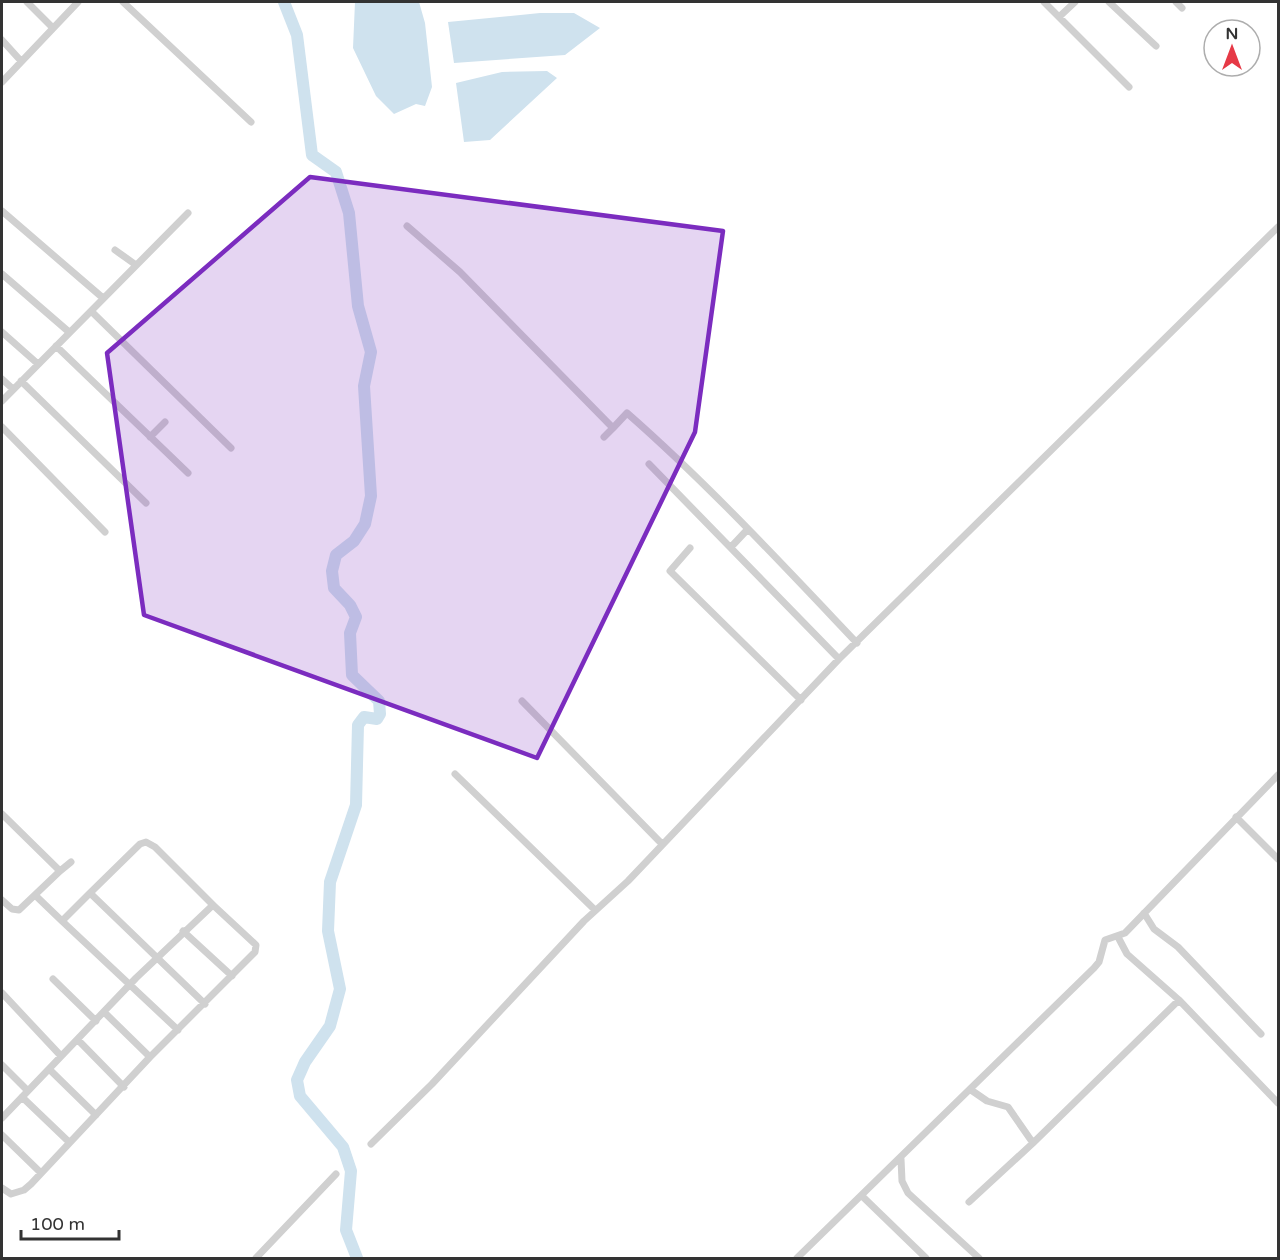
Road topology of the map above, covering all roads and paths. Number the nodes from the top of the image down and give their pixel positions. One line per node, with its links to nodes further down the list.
1 (27, 2): 10 (street)
2 (78, 2): 10 (street)
3 (123, 2): 16 (street)
4 (1044, 2): 9 (street)
5 (1074, 2): 9 (street)
6 (1109, 2): 12 (street)
7 (1176, 2): 8 (street)
8 (1182, 8)
9 (1059, 16): 15 (street)
10 (52, 27): 13 (street)
11 (2, 40): 13 (street)
12 (1156, 46)
13 (21, 61): 14 (street)
14 (2, 82)
15 (1129, 87)
16 (251, 122)
17 (2, 212): 24 (street)
18 (188, 213): 22 (street)
19 (407, 226): 36 (street)
20 (1278, 227): 47 (street)
21 (115, 250): 22 (street)
22 (136, 266): 24 (street)
23 (2, 274): 27 (street)
24 (103, 298): 25 (street)
25 (91, 311): 27 (street); 39 (street)
26 (2, 332): 29 (street)
27 (69, 332): 28 (street)
28 (56, 346): 29 (street); 37 (street)
29 (38, 364): 31 (street)
30 (2, 379): 32 (street)
31 (21, 381): 32 (street); 42 (street)
32 (13, 389): 33 (street)
33 (2, 401)
34 (165, 422): 37 (street)
35 (2, 427): 44 (street)
36 (613, 428): 38 (street); 43 (street)
37 (150, 437): 41 (street)
38 (604, 437)
39 (231, 448)
40 (649, 464): 45 (street)
41 (188, 473)
42 (146, 503)
43 (747, 530): 45 (street); 47 (street)
44 (105, 532)
45 (731, 547): 48 (street)
46 (690, 548): 49 (street)
47 (857, 643): 48 (street)
48 (839, 659): 49 (street)
49 (801, 700): 55 (street)
50 (522, 701): 55 (street)
51 (455, 774): 63 (street)
52 (1278, 775): 54 (street)
53 (2, 816): 58 (street)
54 (1236, 817): 56 (street); 64 (street)
55 (662, 844): 63 (street)
56 (1278, 859)
57 (71, 862): 58 (street)
58 (60, 871): 60 (street)
59 (90, 893): 62 (street); 65 (street); 68 (street)
60 (36, 896): 61 (street); 65 (street)
61 (2, 900)
62 (213, 905): 66 (street); 69 (street)
63 (595, 910): 94 (street)
64 (1144, 914): 67 (street); 78 (street)
65 (62, 921): 71 (street)
66 (183, 931): 68 (street); 69 (street)
67 (1118, 937): 73 (street); 86 (street)
68 (157, 958): 71 (street); 74 (street)
69 (232, 976): 74 (street)
70 (53, 979): 76 (street)
71 (131, 984): 75 (street); 77 (street)
72 (2, 993): 80 (street)
73 (1179, 1000): 88 (street); 93 (street)
74 (205, 1004): 77 (street)
75 (104, 1012): 76 (street); 81 (street)
76 (96, 1021): 79 (street)
77 (178, 1030): 81 (street)
78 (1262, 1034)
79 (78, 1040): 80 (street); 84 (street)
80 (61, 1056): 83 (street)
81 (150, 1057): 84 (street)
82 (2, 1065): 85 (street)
83 (49, 1069): 85 (street); 89 (street)
84 (124, 1087): 89 (street)
85 (27, 1090): 87 (street)
86 (971, 1090): 93 (street); 95 (street)
87 (22, 1097): 90 (street); 92 (street)
88 (1278, 1103)
89 (96, 1115): 92 (street)
90 (2, 1118)
91 (2, 1136): 96 (street)
92 (69, 1142): 96 (street)
93 (1033, 1143): 100 (street)
94 (371, 1144)
95 (901, 1159): 99 (street); 104 (street)
96 (41, 1173): 98 (street)
97 (336, 1174): 101 (street)
98 (2, 1188)
99 (862, 1196): 102 (street); 103 (street)
100 (969, 1202)
101 (256, 1258)
102 (797, 1258)
103 (926, 1258)
104 (979, 1258)

